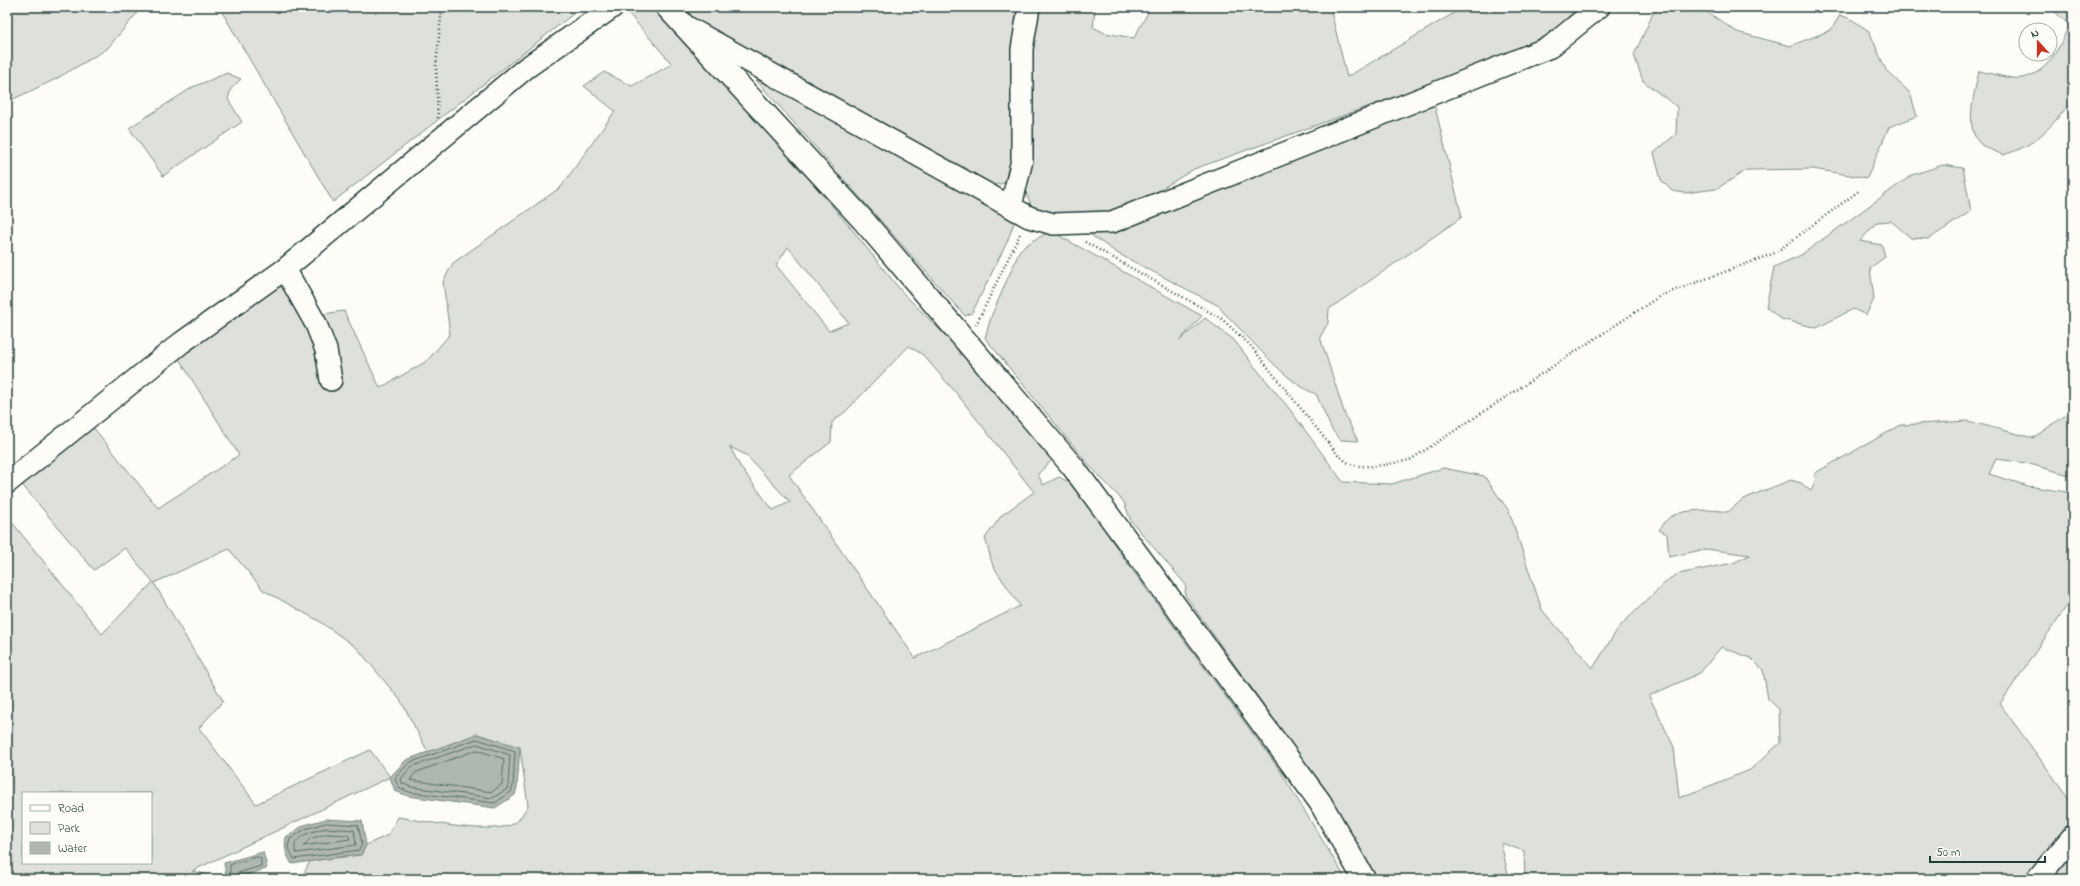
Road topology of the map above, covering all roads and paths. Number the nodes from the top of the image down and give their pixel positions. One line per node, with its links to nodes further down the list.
1 (442, 7): 7 (path)
2 (613, 7): 7 (street)
3 (667, 7): 6 (main road)
4 (1029, 7): 9 (street)
5 (1599, 7): 10 (street)
6 (686, 26): 9 (street); 13 (main road)
7 (432, 144): 12 (street)
8 (1860, 190): 11 (path)
9 (1011, 206): 10 (street)
10 (1029, 217): 13 (path)
11 (1079, 238)
12 (285, 268): 14 (street); 15 (street)
13 (968, 341): 17 (main road)
14 (331, 380)
15 (7, 483)
16 (2073, 836): 18 (street)
17 (1364, 879)
18 (2037, 879)

